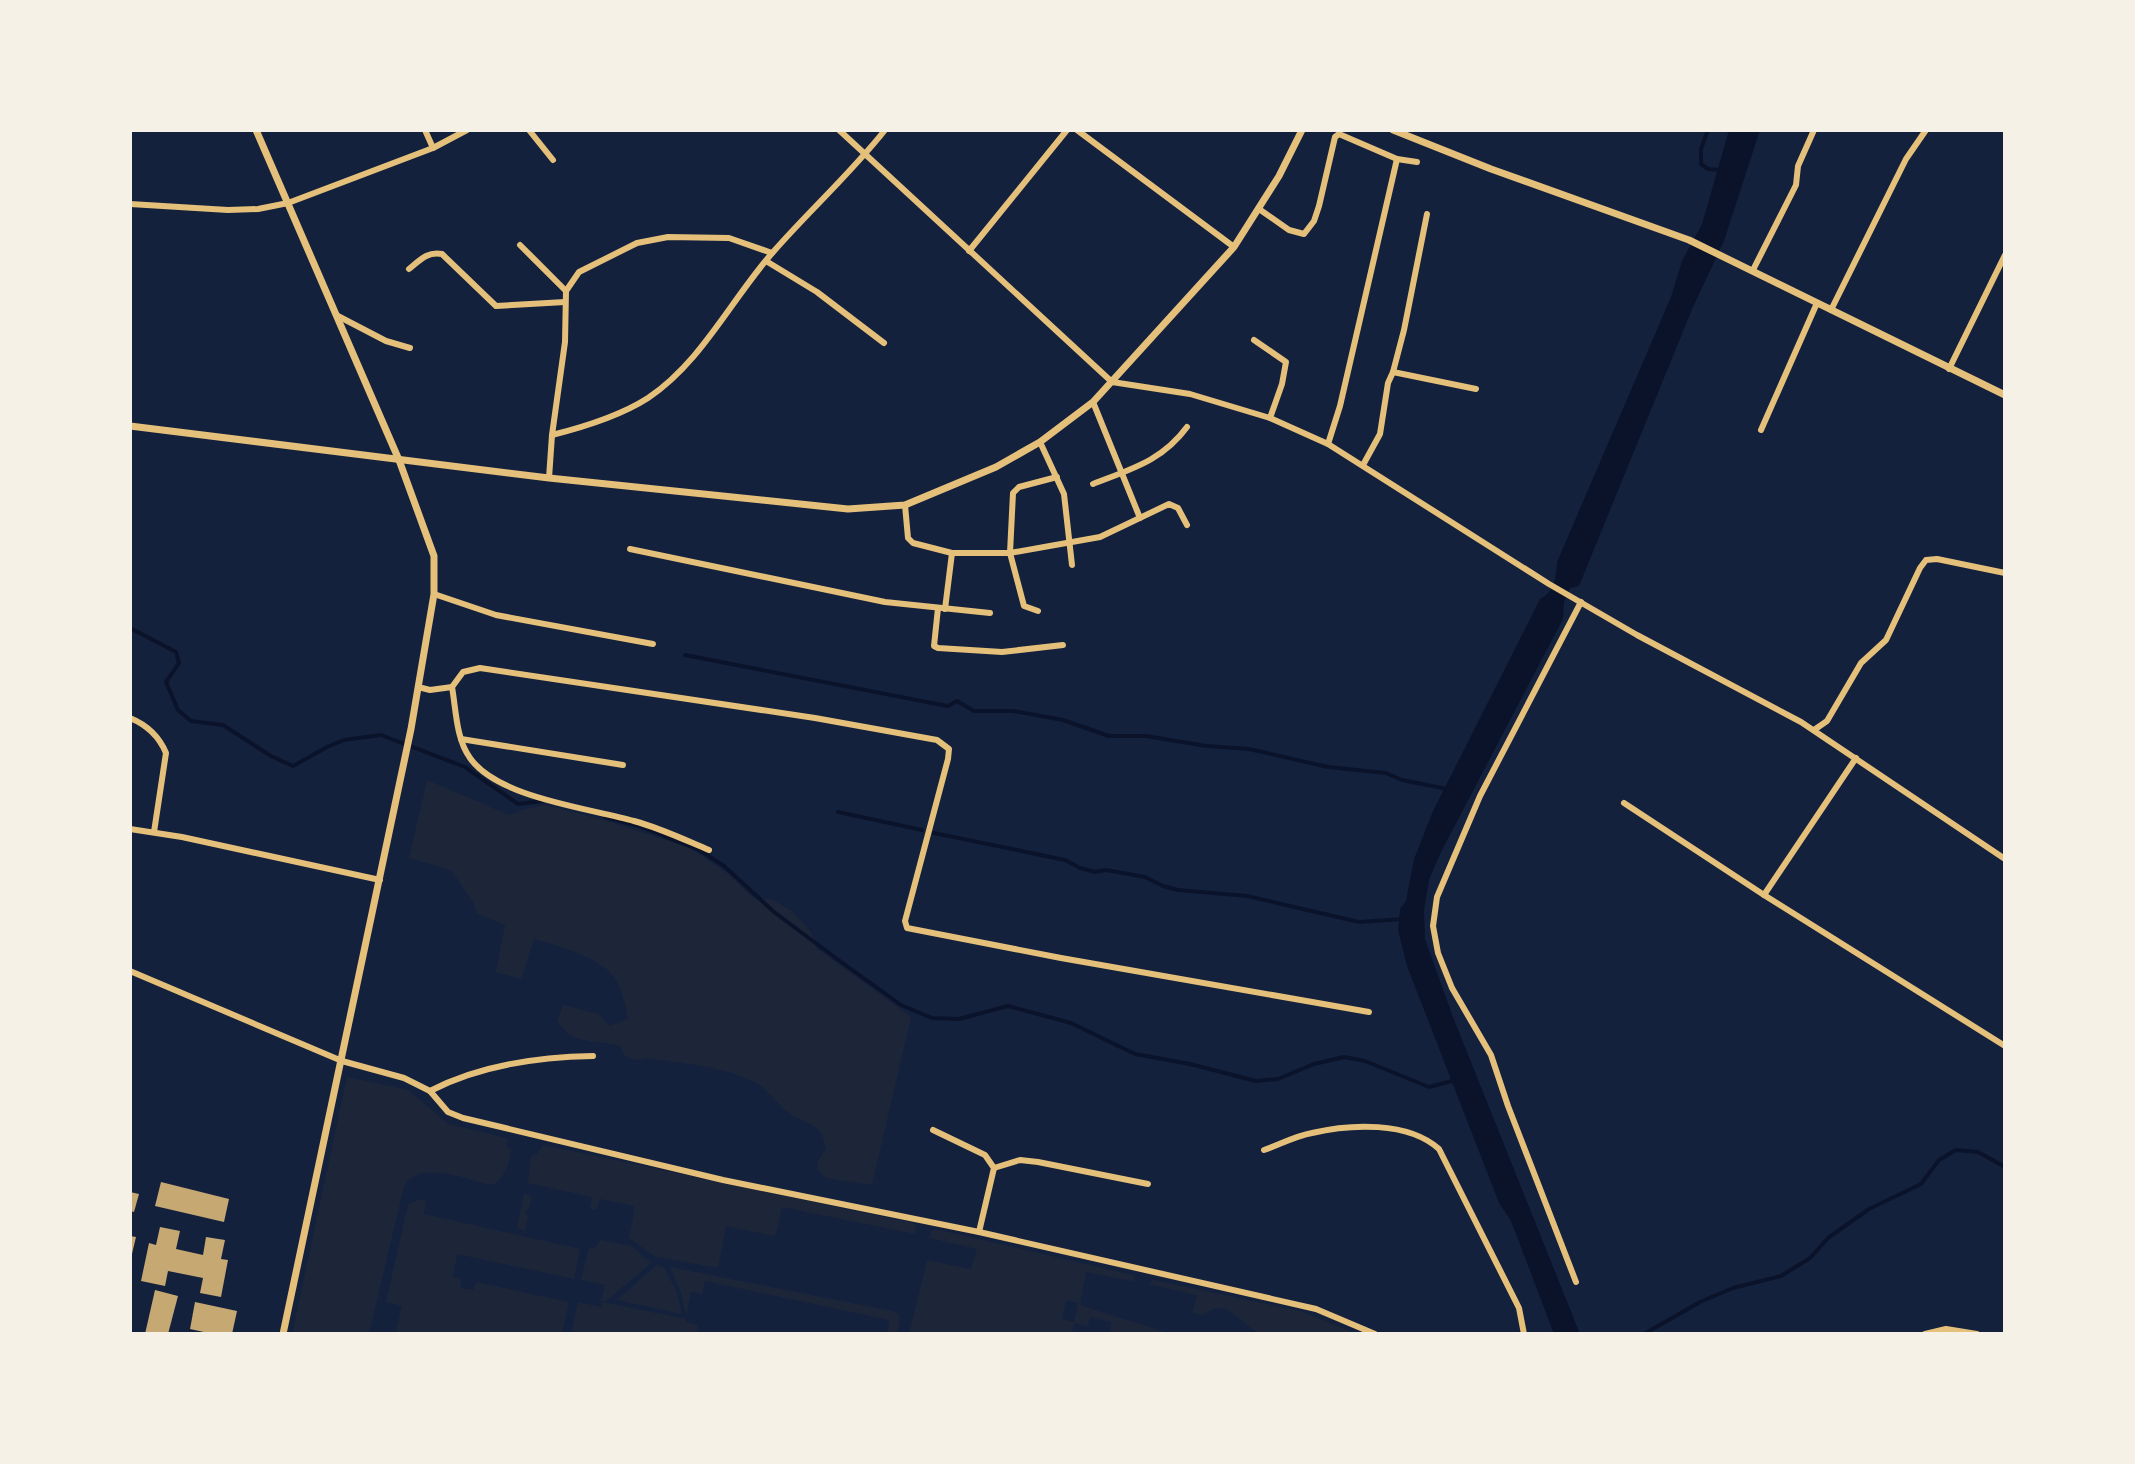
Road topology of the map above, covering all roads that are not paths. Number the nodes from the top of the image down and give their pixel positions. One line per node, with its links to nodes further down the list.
1 (256, 130): 19 (street)
2 (425, 130): 14 (street)
3 (467, 130): 14 (street)
4 (529, 130): 17 (street)
5 (839, 130): 15 (street)
6 (885, 130): 15 (street)
7 (1067, 130): 25 (street)
8 (1077, 130): 24 (street)
9 (1302, 130): 21 (street)
10 (1393, 130): 30 (street)
11 (1814, 130): 30 (street)
12 (1926, 130): 34 (street)
13 (1338, 132): 16 (street); 21 (street)
14 (433, 148): 19 (street)
15 (866, 155): 25 (street); 26 (street)
16 (1397, 159): 18 (street); 51 (street)
17 (553, 160)
18 (1417, 162)
19 (288, 203): 20 (street); 35 (street)
20 (130, 204)
21 (1259, 209): 24 (street)
22 (1427, 214): 40 (street)
23 (520, 245): 31 (street)
24 (1234, 247): 41 (street)
25 (969, 251): 41 (street)
26 (772, 253): 28 (street); 31 (street)
27 (2005, 255): 39 (street)
28 (766, 261): 37 (street); 49 (street)
29 (409, 269): 32 (street)
30 (1753, 270): 33 (street)
31 (566, 291): 32 (street)
32 (565, 302): 49 (street)
33 (1817, 303): 34 (street); 48 (street)
34 (1831, 310): 39 (street)
35 (336, 315): 38 (street); 52 (street)
36 (1254, 340): 45 (street)
37 (884, 343)
38 (410, 348)
39 (1949, 369): 43 (street)
40 (1393, 372): 42 (street); 53 (street)
41 (1112, 382): 44 (street); 45 (street)
42 (1476, 389)
43 (2005, 395)
44 (1093, 402): 50 (street); 54 (street)
45 (1270, 418): 51 (street)
46 (130, 426): 52 (street)
47 (1187, 427): 54 (street)
48 (1761, 430)
49 (552, 435): 56 (street)
50 (1040, 442): 55 (street); 58 (street)
51 (1328, 444): 53 (street)
52 (399, 460): 56 (street); 67 (street)
53 (1363, 465): 68 (street)
54 (1120, 473): 57 (street); 59 (street)
55 (1057, 477): 61 (street); 64 (street)
56 (549, 478): 58 (street)
57 (1093, 484)
58 (905, 505): 63 (street)
59 (1140, 518): 60 (street); 61 (street)
60 (1187, 525)
61 (1071, 544): 64 (street); 65 (street)
62 (630, 549): 69 (street)
63 (952, 553): 64 (street); 69 (street)
64 (1010, 553): 70 (street)
65 (1072, 565)
66 (2005, 573): 77 (street)
67 (434, 594): 72 (street); 74 (street)
68 (1578, 600): 77 (street); 99 (street)
69 (942, 608): 71 (street); 73 (street)
70 (1038, 611)
71 (990, 613)
72 (653, 644)
73 (1063, 645)
74 (418, 687): 75 (street); 86 (street)
75 (452, 687): 78 (street); 89 (street)
76 (130, 718): 83 (street)
77 (1814, 730): 79 (street)
78 (461, 739): 80 (street); 84 (street)
79 (1856, 758): 85 (street); 87 (street)
80 (623, 765)
81 (1624, 803): 87 (street)
82 (130, 829): 83 (street)
83 (154, 832): 86 (street)
84 (709, 850)
85 (2005, 859)
86 (380, 880): 92 (street)
87 (1764, 895): 90 (street)
88 (130, 971): 92 (street)
89 (1369, 1012)
90 (2005, 1046)
91 (593, 1056): 93 (street)
92 (342, 1061): 93 (street); 100 (street)
93 (430, 1091): 98 (street)
94 (933, 1130): 96 (street)
95 (1264, 1150): 102 (street)
96 (994, 1168): 97 (street); 98 (street)
97 (1148, 1184)
98 (979, 1232): 101 (street)
99 (1576, 1282)
100 (283, 1334)
101 (1375, 1334)
102 (1524, 1334)
103 (1925, 1334): 104 (street)
104 (1977, 1334)

